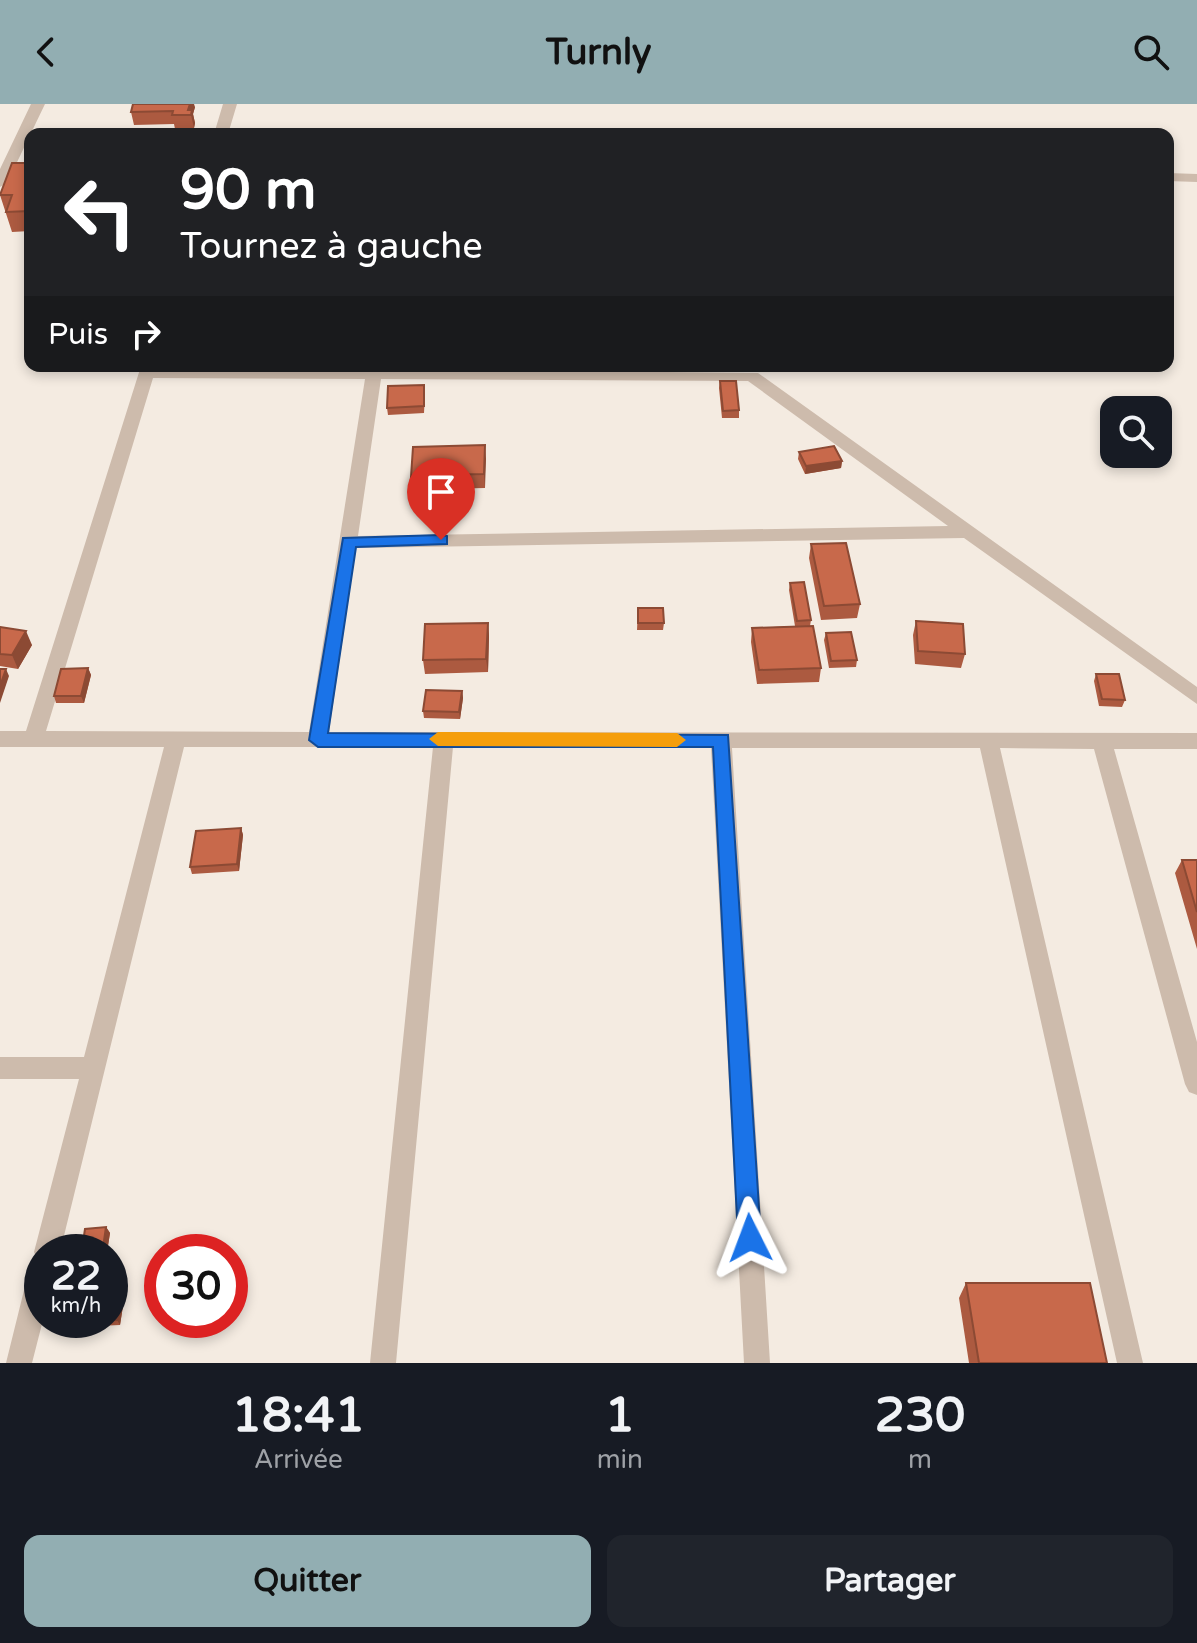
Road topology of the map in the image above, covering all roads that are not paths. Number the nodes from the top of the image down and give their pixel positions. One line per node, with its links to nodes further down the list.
1 (38, 104): 3 (street)
2 (230, 104): 4 (street)
3 (26, 128)
4 (223, 128)
5 (24, 133): 8 (street)
6 (1174, 177): 7 (street)
7 (1197, 178)
8 (0, 183)
9 (147, 372): 16 (street)
10 (261, 372): 11 (street)
11 (374, 374): 12 (street); 13 (street)
12 (966, 532): 13 (street); 14 (street)
13 (349, 542): 19 (street)
14 (1197, 697)
15 (0, 739): 16 (street)
16 (34, 739): 17 (street)
17 (176, 739): 19 (street); 25 (street)
18 (444, 739): 19 (street); 20 (street); 30 (street)
19 (318, 740)
20 (721, 740): 21 (street); 31 (street)
21 (988, 740): 22 (street); 32 (street)
22 (1102, 741): 23 (street); 26 (street)
23 (1197, 741)
24 (0, 1068): 25 (street)
25 (93, 1068): 27 (street)
26 (1197, 1084)
27 (52, 1234)
28 (25, 1338): 29 (street)
29 (19, 1363)
30 (383, 1363)
31 (757, 1363)
32 (1130, 1363)

